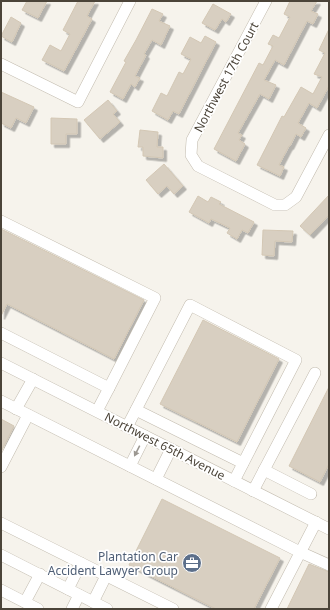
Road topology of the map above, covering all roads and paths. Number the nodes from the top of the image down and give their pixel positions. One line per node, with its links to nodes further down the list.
1 (130, 1): 3 (street)
2 (266, 1): 4 (street, Northwest 17th Court)
3 (1, 64)
4 (329, 135)
5 (1, 221): 10 (street)
6 (1, 333): 10 (street)
7 (1, 363): 9 (street, Northwest 65th Avenue)
8 (315, 373): 22 (street)
9 (33, 379): 12 (street); 14 (street, Northwest 65th Avenue)
10 (110, 388): 14 (street)
11 (1, 401): 12 (street)
12 (16, 409): 15 (street)
13 (136, 410): 16 (street); 19 (street); 19 (street)
14 (97, 411): 16 (street, Northwest 65th Avenue)
15 (28, 415): 20 (street); 21 (street)
16 (127, 427): 17 (street, Northwest 65th Avenue)
17 (145, 436): 18 (street, Northwest 65th Avenue); 20 (street, one-way to 20)
18 (171, 449): 23 (street); 24 (street, Northwest 65th Avenue)
19 (243, 463): 24 (street)
20 (130, 466): 23 (street)
21 (1, 467)
22 (264, 470): 25 (street); 26 (street)
23 (156, 479): 30 (street)
24 (234, 481): 25 (street, Northwest 65th Avenue)
25 (253, 490): 27 (street, Northwest 65th Avenue)
26 (311, 494)
27 (316, 522): 29 (street, Northwest 65th Avenue); 30 (street)
28 (1, 523): 32 (street)
29 (329, 529)
30 (300, 552): 33 (street); 45 (street)
31 (1, 554): 34 (street)
32 (81, 563): 35 (street); 36 (street)
33 (329, 565)
34 (40, 574): 36 (street); 39 (street)
35 (106, 576): 40 (street); 44 (street)
36 (68, 589): 38 (street)
37 (1, 590): 39 (street)
38 (79, 595): 40 (street); 42 (street)
39 (25, 602): 41 (street)
40 (93, 602): 43 (street)
41 (38, 609)
42 (72, 609)
43 (107, 609)
44 (173, 609)
45 (271, 609)

